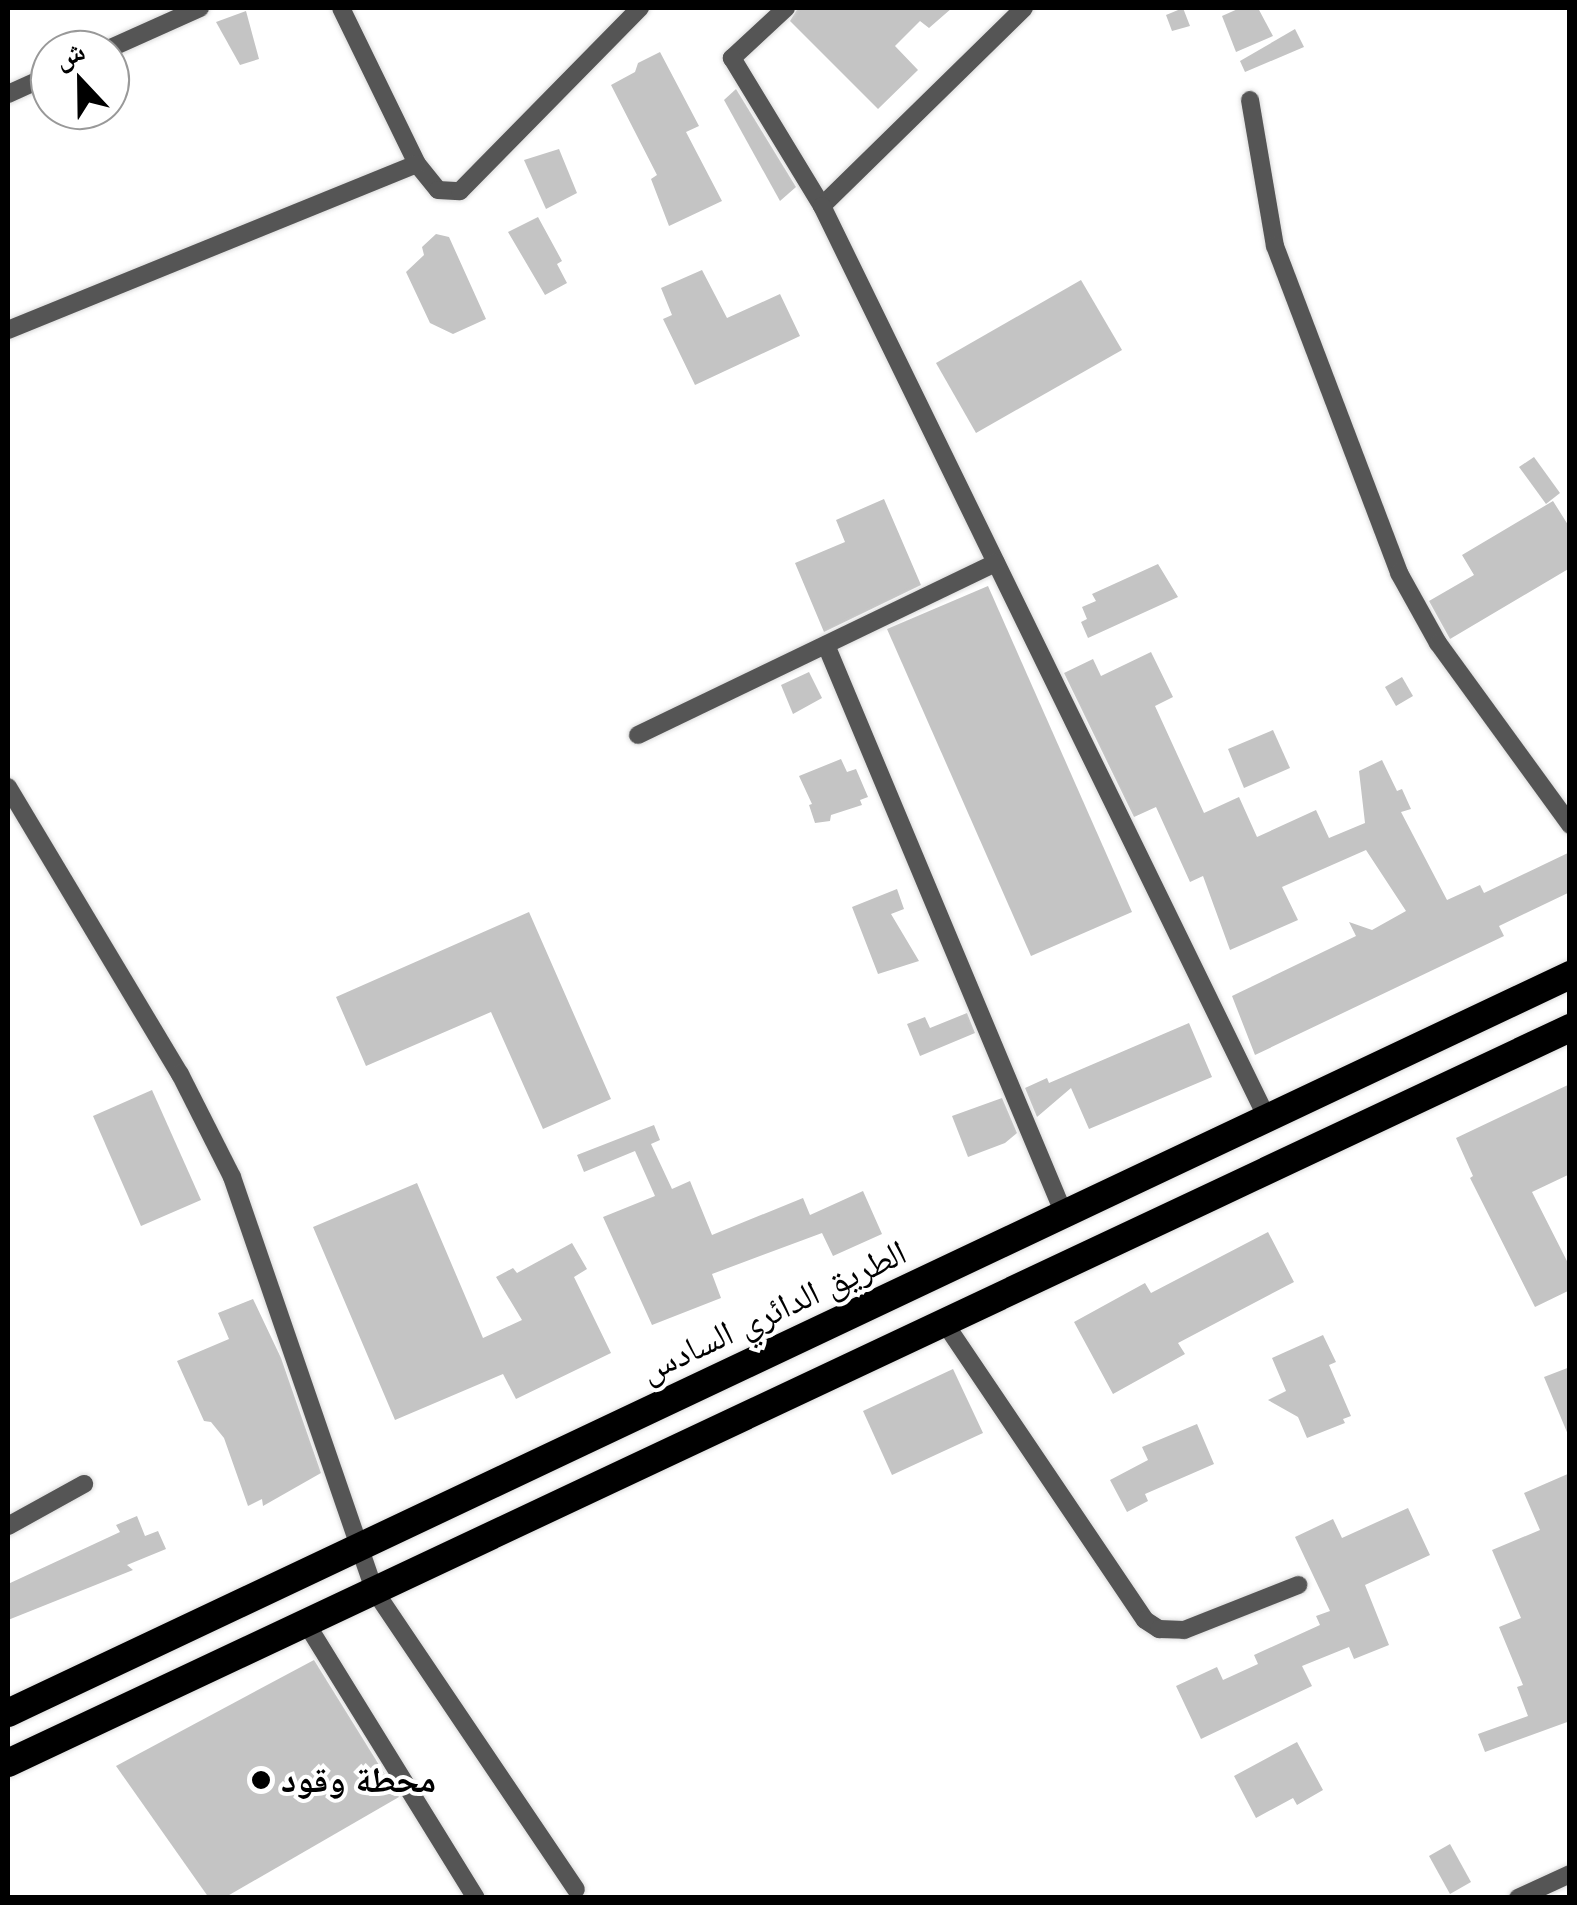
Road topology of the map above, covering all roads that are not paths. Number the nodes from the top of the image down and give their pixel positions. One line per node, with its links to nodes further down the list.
1 (200, 8): 6 (street)
2 (341, 8): 8 (street)
3 (640, 8): 8 (street)
4 (786, 8): 9 (street)
5 (1024, 8): 9 (street)
6 (130, 39)
7 (1250, 100): 15 (street)
8 (417, 164): 10 (street)
9 (822, 206): 11 (street)
10 (8, 330)
11 (996, 563): 12 (street); 18 (street)
12 (826, 645): 13 (street); 19 (street)
13 (638, 736)
14 (8, 787): 23 (street)
15 (1570, 825)
16 (1570, 975): 18 (highway, الطريق الدائري السادس)
17 (1570, 1028): 20 (highway)
18 (1267, 1118): 19 (highway, الطريق الدائري السادس)
19 (1064, 1214): 23 (highway, الطريق الدائري السادس)
20 (944, 1322): 24 (street); 25 (highway)
21 (84, 1484): 22 (street)
22 (8, 1526)
23 (359, 1549): 25 (street); 27 (highway, الطريق الدائري السادس)
24 (1298, 1585)
25 (374, 1590): 26 (highway); 30 (street)
26 (306, 1623): 28 (highway); 31 (street)
27 (8, 1713)
28 (8, 1763)
29 (1570, 1874): 32 (street)
30 (576, 1889)
31 (476, 1898)
32 (1518, 1898)

